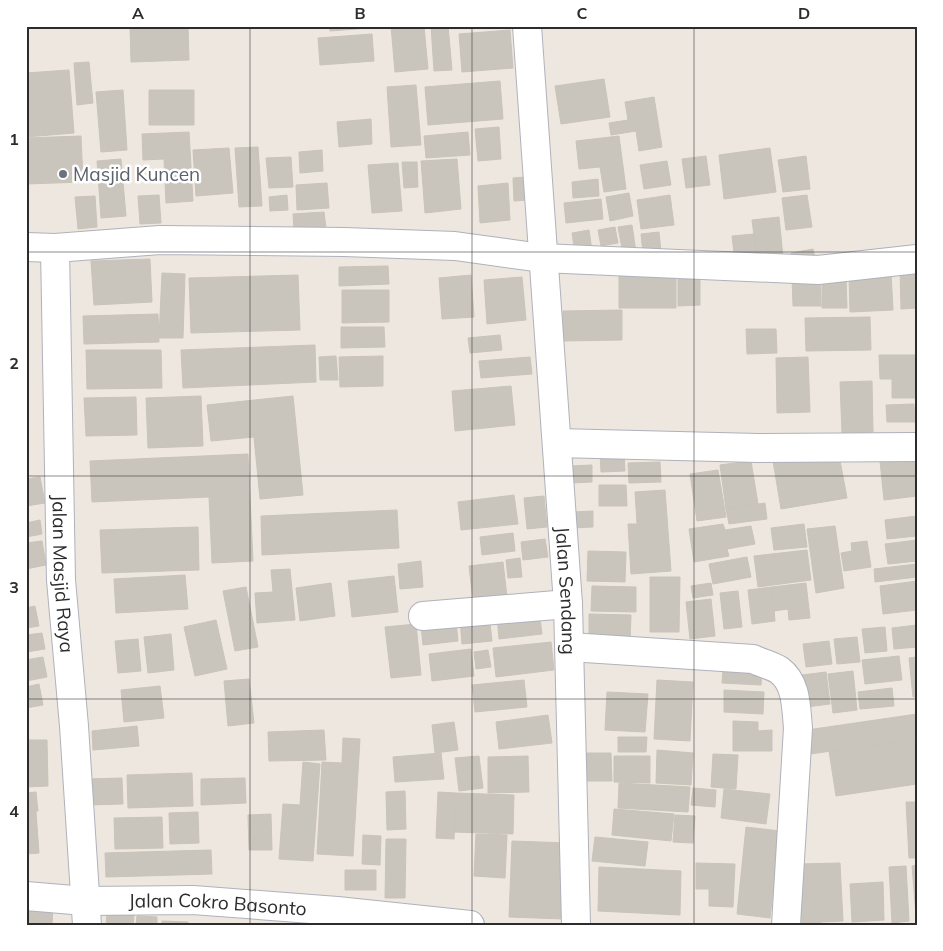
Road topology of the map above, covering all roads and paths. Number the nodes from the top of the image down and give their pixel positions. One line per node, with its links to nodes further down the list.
1 (527, 26): 4 (street, Jalan Sendang)
2 (26, 247): 3 (street)
3 (55, 248): 4 (street); 12 (street, Jalan Masjid Raya)
4 (542, 258): 5 (street); 6 (street, Jalan Sendang)
5 (917, 259)
6 (557, 443): 7 (street); 8 (street, Jalan Sendang)
7 (917, 447)
8 (568, 604): 9 (street); 10 (street, Jalan Sendang)
9 (423, 616)
10 (570, 647): 14 (street, Jalan Sendang); 15 (street)
11 (26, 896): 12 (street, Jalan Cokro Basonto)
12 (86, 913): 13 (street, Jalan Cokro Basonto)
13 (470, 925)
14 (576, 925)
15 (786, 925)

